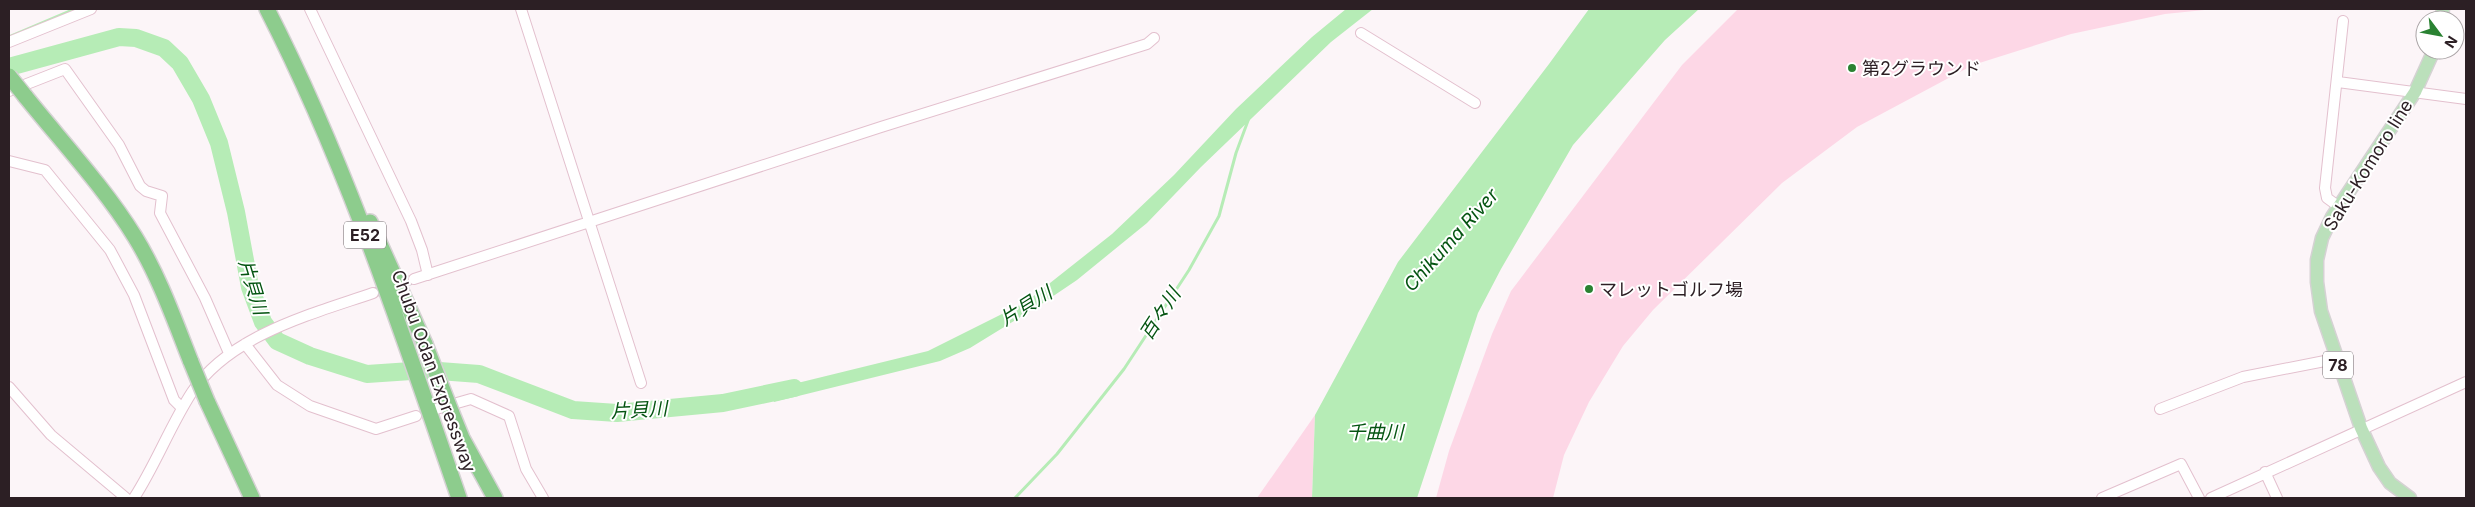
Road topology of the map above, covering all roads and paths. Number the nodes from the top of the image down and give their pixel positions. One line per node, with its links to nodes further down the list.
1 (91, 9): 8 (street)
2 (267, 9): 16 (highway, Chubu Odan Expressway / E52)
3 (310, 9): 20 (street)
4 (521, 9): 19 (street)
5 (2343, 21): 11 (street)
6 (1361, 34): 15 (street)
7 (1154, 38): 19 (street)
8 (9, 42)
9 (2429, 60): 13 (main road, Saku-Komoro line / 78)
10 (9, 76): 33 (highway, bridge)
11 (2338, 82): 13 (street); 18 (street)
12 (9, 91): 24 (street)
13 (2415, 92): 14 (street); 18 (main road, Saku-Komoro line / 78)
14 (2466, 99)
15 (1475, 103)
16 (323, 129): 30 (highway, Chubu Odan Expressway / E52); 41 (highway, bridge)
17 (9, 161): 29 (street)
18 (2338, 206): 25 (main road, Saku-Komoro line / 78)
19 (590, 222): 20 (street); 27 (street)
20 (428, 275): 21 (street)
21 (414, 279)
22 (373, 292): 23 (street)
23 (247, 343): 24 (street); 30 (street)
24 (230, 354): 29 (street)
25 (2335, 359): 31 (street); 32 (main road, Saku-Komoro line / 78)
26 (2466, 382): 32 (street)
27 (641, 383)
28 (9, 387): 35 (street)
29 (182, 408): 36 (street)
30 (425, 409): 39 (highway); 40 (highway, Chubu Odan Expressway / E52); 42 (street)
31 (2160, 409)
32 (2361, 428): 34 (street); 47 (main road, Saku-Komoro line / 78)
33 (227, 447): 37 (highway); 38 (highway)
34 (2265, 472): 45 (street); 46 (street)
35 (126, 498)
36 (134, 498)
37 (246, 498)
38 (252, 498)
39 (451, 498)
40 (459, 498)
41 (495, 498)
42 (543, 498)
43 (2102, 498): 44 (street)
44 (2199, 498)
45 (2211, 498)
46 (2277, 498)
47 (2410, 498)

